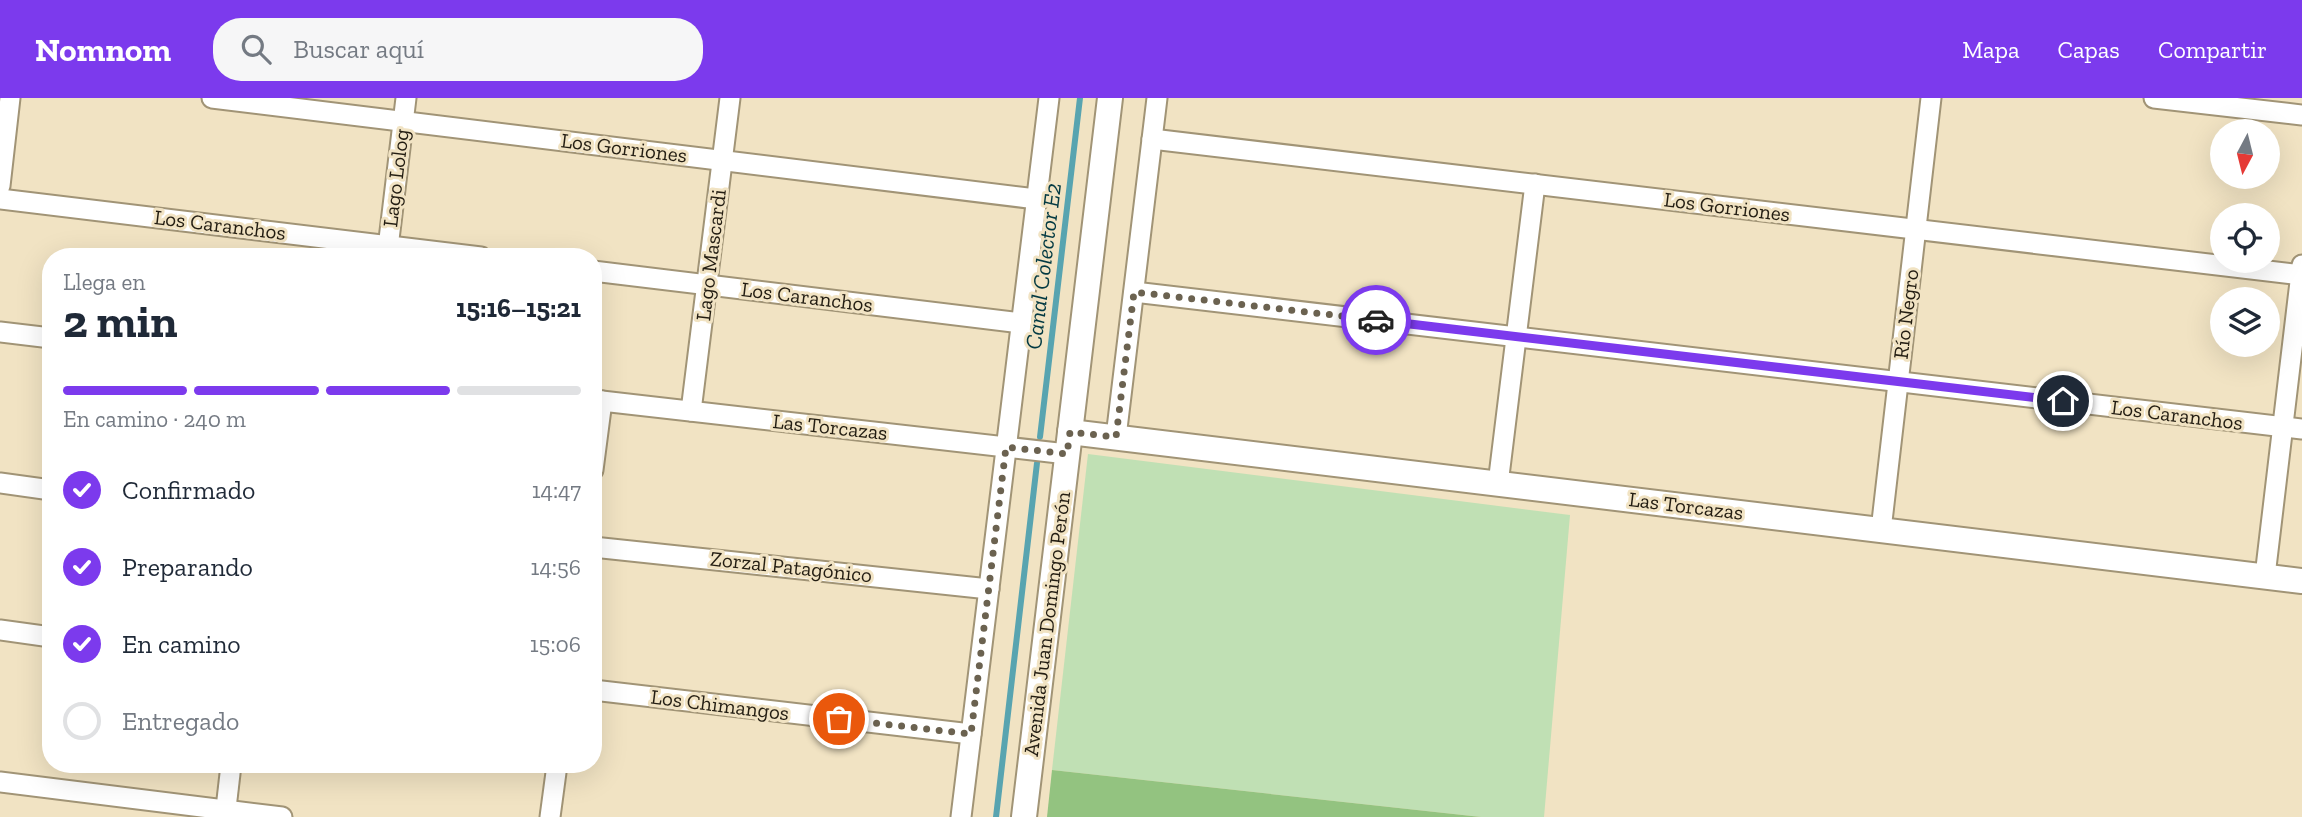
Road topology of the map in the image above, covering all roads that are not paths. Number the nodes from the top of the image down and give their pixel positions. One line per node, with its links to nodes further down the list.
1 (10, 98): 12 (street)
2 (212, 98): 11 (street, Los Gorriones)
3 (406, 98): 11 (street, Lago Lolog)
4 (730, 98): 14 (street, Lago Mascardi)
5 (1049, 98): 18 (street)
6 (1110, 98): 35 (street, Avenida Juan Domingo Perón)
7 (1157, 98): 13 (street)
8 (1931, 98): 19 (street, Río Negro)
9 (2154, 98): 10 (street)
10 (2302, 115)
11 (403, 121): 14 (street, Los Gorriones); 21 (street, Lago Lolog)
12 (3, 134): 16 (street)
13 (1152, 139): 15 (street, Los Gorriones); 25 (street)
14 (722, 160): 18 (street, Los Gorriones); 24 (street, Lago Mascardi)
15 (1535, 184): 19 (street, Los Gorriones); 29 (street)
16 (0, 186)
17 (0, 199): 20 (street, Los Caranchos)
18 (1036, 199): 26 (street)
19 (1916, 229): 23 (street, Los Gorriones); 30 (street, Río Negro)
20 (359, 248)
21 (388, 248)
22 (602, 272): 24 (street, Los Caranchos)
23 (2302, 272): 33 (street)
24 (707, 285): 26 (street, Los Caranchos); 32 (street, Lago Mascardi)
25 (1134, 292): 29 (street, Los Caranchos); 34 (street)
26 (1021, 323): 36 (street)
27 (0, 332): 28 (street)
28 (42, 337)
29 (1516, 337): 30 (street, Los Caranchos); 38 (street)
30 (1898, 382): 33 (street, Los Caranchos); 40 (street, Río Negro)
31 (602, 400): 32 (street, Las Torcazas)
32 (691, 411): 36 (street, Las Torcazas)
33 (2292, 428): 42 (street)
34 (1116, 437): 35 (street, Las Torcazas); 38 (street, Las Torcazas)
35 (1069, 443): 36 (street, Las Torcazas); 56 (street, Avenida Juan Domingo Perón)
36 (1006, 447): 44 (street)
37 (0, 483): 39 (street)
38 (1498, 484): 40 (street, Las Torcazas)
39 (42, 489)
40 (1881, 530): 42 (street, Las Torcazas)
41 (602, 548): 44 (street, Zorzal Patagónico)
42 (2265, 576): 43 (street, Las Torcazas)
43 (2302, 581)
44 (989, 589): 48 (street)
45 (0, 630): 46 (street)
46 (42, 636)
47 (602, 691): 48 (street, Los Chimangos)
48 (971, 734): 55 (street)
49 (230, 773): 52 (street)
50 (556, 773): 54 (street)
51 (0, 782): 52 (street)
52 (225, 814): 53 (street)
53 (282, 817)
54 (550, 817)
55 (961, 817)
56 (1024, 817)

